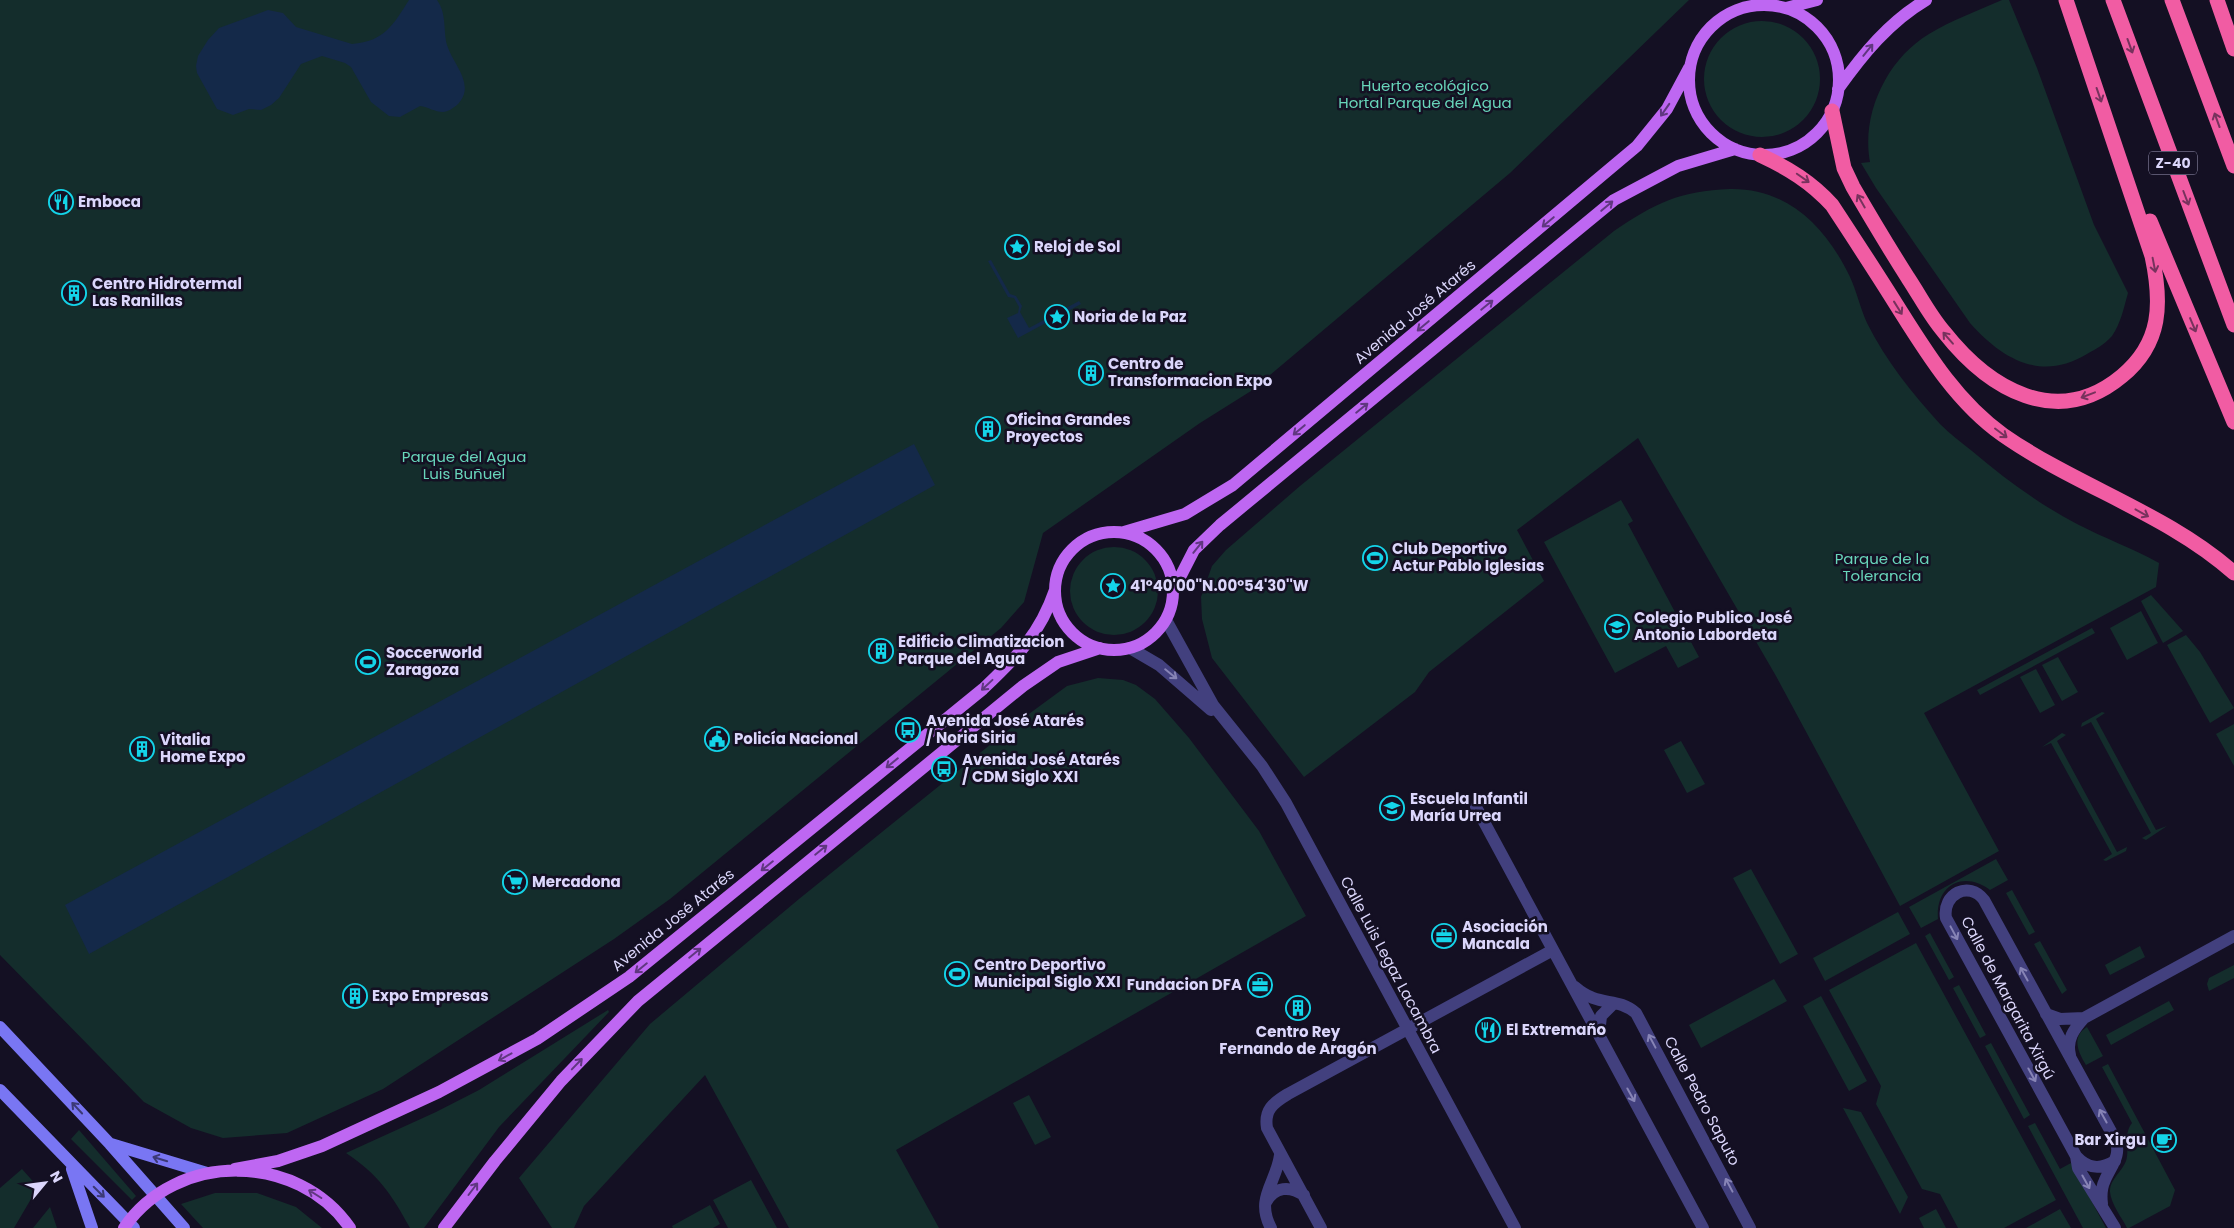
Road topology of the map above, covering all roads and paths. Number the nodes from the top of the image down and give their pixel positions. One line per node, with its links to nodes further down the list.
1 (1817, 0): 7 (main road)
2 (1926, 0): 10 (main road, one-way to 2)
3 (2066, 0): 12 (highway, one-way to 12)
4 (2113, 0): 16 (highway, Z-40, one-way to 16)
5 (2172, 0): 15 (highway, one-way to 5)
6 (2216, 0): 8 (highway)
7 (1786, 8): 9 (main road); 10 (main road)
8 (2234, 49)
9 (1689, 68): 13 (main road); 18 (main road, Avenida José Atarés, one-way to 18)
10 (1838, 89): 11 (main road)
11 (1832, 111): 12 (highway, one-way to 11); 14 (main road)
12 (2108, 118): 17 (highway, one-way to 17)
13 (1734, 149): 14 (main road); 20 (main road, one-way to 13)
14 (1760, 155): 19 (highway, one-way to 19)
15 (2234, 166)
16 (2234, 325)
17 (2234, 422)
18 (1124, 532): 20 (main road); 21 (main road)
19 (2234, 573)
20 (1174, 589): 22 (main road)
21 (1055, 590): 23 (main road); 43 (main road, Avenida José Atarés, one-way to 43)
22 (1166, 620): 24 (main road); 25 (street, Calle Luis Legaz Lacambra)
23 (1100, 648): 24 (main road); 53 (main road, one-way to 23)
24 (1130, 648): 25 (street, Calle Luis Legaz Lacambra, one-way to 25)
25 (1228, 725): 34 (street, Calle Luis Legaz Lacambra)
26 (1476, 807): 28 (street, Calle Pedro Saputo)
27 (2234, 936): 32 (street, Calle de Margarita Xirgú)
28 (1553, 950): 29 (street, Calle Pedro Saputo); 34 (street)
29 (1572, 984): 30 (street, Calle Pedro Saputo); 35 (street, Calle Pedro Saputo)
30 (1613, 1004): 35 (street); 58 (street, Calle Pedro Saputo, one-way to 30)
31 (2046, 1014): 32 (street, Calle de Margarita Xirgú); 36 (street, Calle de Margarita Xirgú); 40 (street, Calle de Margarita Xirgú, one-way to 40)
32 (2084, 1018): 36 (street, Calle de Margarita Xirgú)
33 (0, 1027): 38 (main road, one-way to 33)
34 (1407, 1029): 39 (street); 56 (street, Calle Luis Legaz Lacambra)
35 (1599, 1036): 57 (street, Calle Pedro Saputo, one-way to 57)
36 (2070, 1058): 41 (street, Calle de Margarita Xirgú, one-way to 36)
37 (0, 1090): 42 (main road)
38 (110, 1144): 44 (main road, one-way to 38); 45 (main road)
39 (1280, 1155): 46 (street); 48 (street)
40 (2076, 1156): 41 (street); 47 (street, Calle de Margarita Xirgú, one-way to 47)
41 (2115, 1161): 47 (street, Calle de Margarita Xirgú)
42 (69, 1162): 49 (main road, one-way to 49); 50 (main road)
43 (235, 1169): 44 (main road); 52 (main road, one-way to 43)
44 (207, 1172): 45 (main road)
45 (155, 1196): 49 (main road); 51 (main road)
46 (1304, 1196): 48 (street); 55 (street)
47 (2102, 1204): 59 (street, Calle de Margarita Xirgú)
48 (1264, 1205): 54 (street)
49 (128, 1226)
50 (92, 1228)
51 (184, 1228)
52 (350, 1228)
53 (444, 1228)
54 (1272, 1228)
55 (1321, 1228)
56 (1515, 1228)
57 (1704, 1228)
58 (1750, 1228)
59 (2115, 1228)

